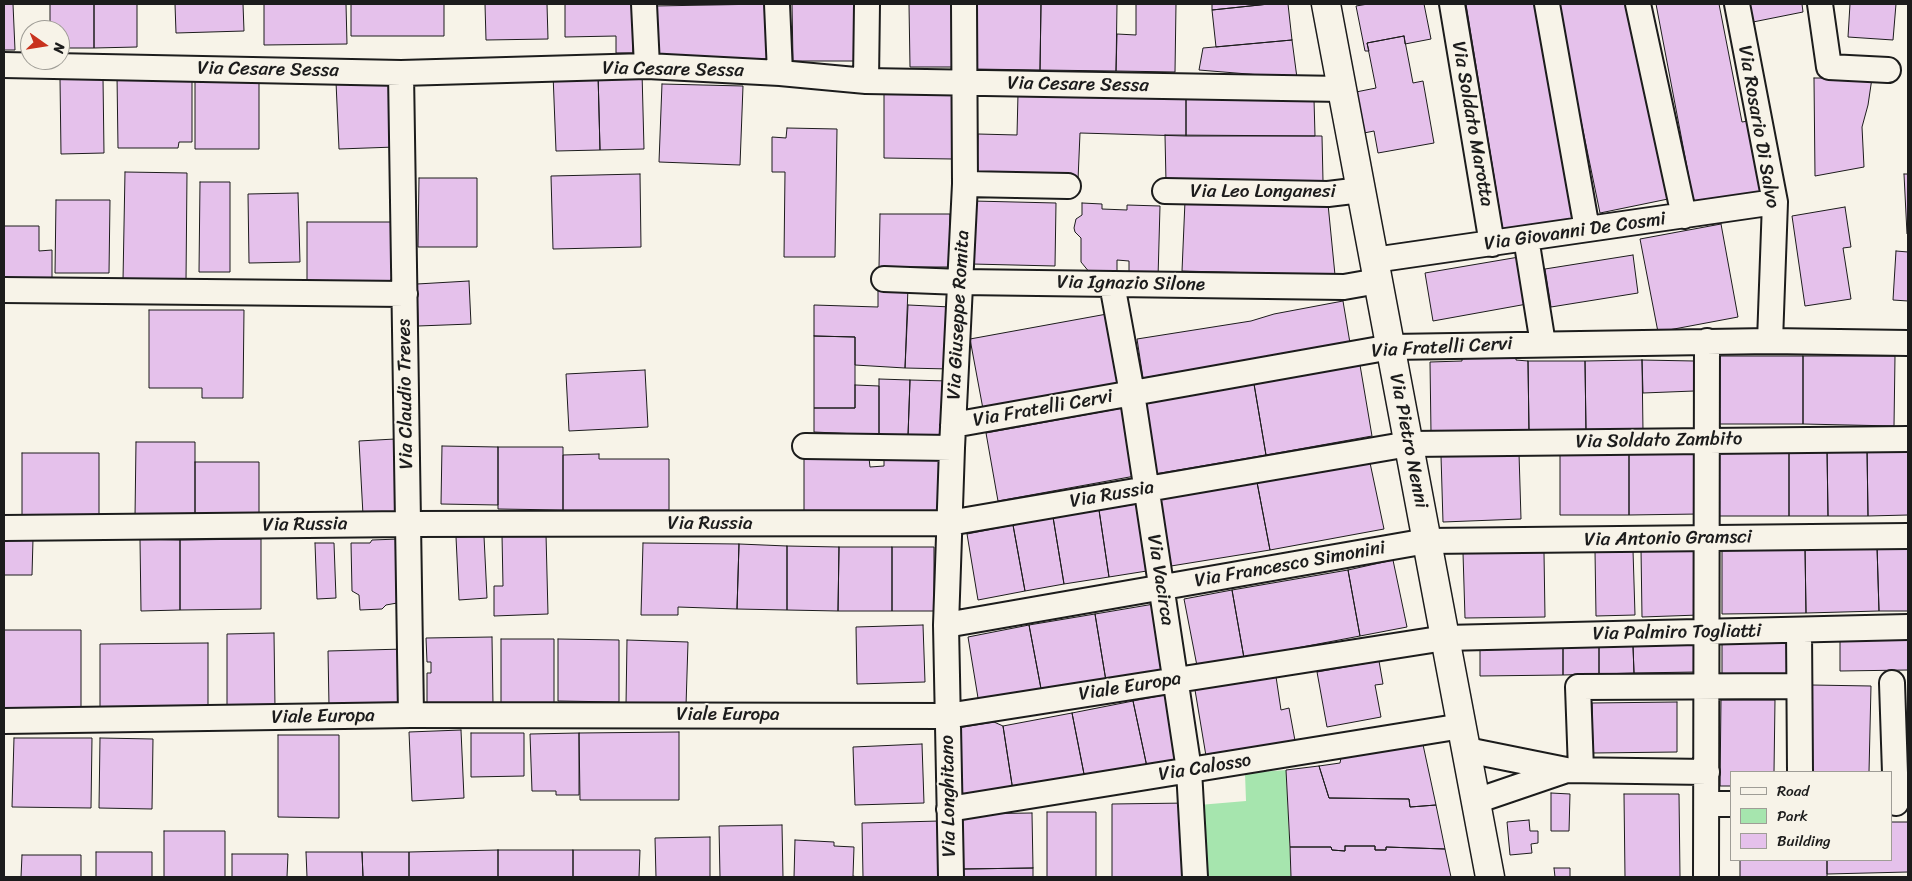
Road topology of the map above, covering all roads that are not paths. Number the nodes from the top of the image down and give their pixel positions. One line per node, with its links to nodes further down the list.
1 (644, 4): 12 (street)
2 (777, 4): 15 (street)
3 (867, 4): 16 (street)
4 (964, 4): 17 (street, Via Giuseppe Romita)
5 (1326, 4): 18 (main road, Via Pietro Nenni)
6 (1452, 4): 27 (street, Via Soldato Marotta)
7 (1546, 4): 25 (street)
8 (1638, 4): 24 (street)
9 (1737, 4): 23 (street, Via Rosario Di Salvo)
10 (1820, 4): 13 (street)
11 (4, 66): 14 (street, Via Cesare Sessa)
12 (647, 66): 14 (street, Via Cesare Sessa); 15 (street, Via Cesare Sessa)
13 (1888, 70)
14 (401, 73): 33 (street, Via Claudio Treves)
15 (780, 73): 16 (street, Via Cesare Sessa)
16 (866, 82): 17 (street, Via Cesare Sessa)
17 (964, 84): 18 (street, Via Cesare Sessa); 19 (street, Via Giuseppe Romita)
18 (1342, 89): 21 (main road, Via Pietro Nenni)
19 (965, 184): 20 (street); 30 (street, Via Giuseppe Romita)
20 (1068, 186)
21 (1361, 190): 22 (street, Via Leo Longanesi); 28 (main road, Via Pietro Nenni)
22 (1165, 191)
23 (1774, 202): 24 (street, Via Giovanni De Cosmi); 35 (street, Via Rosario Di Salvo)
24 (1684, 216): 25 (street, Via Giovanni De Cosmi)
25 (1587, 230): 26 (street, Via Giovanni De Cosmi)
26 (1526, 238): 27 (street, Via Giovanni De Cosmi); 37 (street)
27 (1492, 244): 28 (street, Via Giovanni De Cosmi)
28 (1376, 271): 31 (street, Via Ignazio Silone); 38 (main road, Via Pietro Nenni)
29 (884, 279): 30 (street, Via Ignazio Silone)
30 (961, 282): 31 (street, Via Ignazio Silone); 40 (street, Via Giuseppe Romita)
31 (1112, 284): 39 (street, Via Vacirca)
32 (4, 290): 33 (street)
33 (405, 294): 47 (street, Via Claudio Treves)
34 (1707, 341): 35 (street, Via Fratelli Cervi); 37 (street, Via Fratelli Cervi); 42 (street)
35 (1770, 341): 36 (street, Via Fratelli Cervi)
36 (1908, 343)
37 (1543, 344): 38 (street, Via Fratelli Cervi)
38 (1391, 347): 39 (street, Via Fratelli Cervi); 43 (main road, Via Pietro Nenni)
39 (1132, 394): 40 (street, Via Fratelli Cervi); 45 (street, Via Vacirca)
40 (952, 437): 44 (street, Via Fratelli Cervi); 46 (street, Via Giuseppe Romita)
41 (1908, 438): 42 (street, Via Soldato Zambito)
42 (1707, 441): 43 (street, Via Soldato Zambito); 50 (street)
43 (1409, 444): 45 (street, Via Russia); 51 (main road, Via Pietro Nenni)
44 (805, 446)
45 (1146, 489): 46 (street, Via Russia); 52 (street, Via Vacirca)
46 (949, 523): 47 (street, Via Russia); 53 (street, Via Giuseppe Romita)
47 (408, 524): 48 (street, Via Russia); 62 (street, Via Claudio Treves)
48 (4, 528)
49 (1908, 536): 50 (street, Via Antonio Gramsci)
50 (1707, 538): 51 (street, Via Antonio Gramsci); 56 (street)
51 (1427, 541): 52 (street, Via Francesco Simonini); 57 (main road, Via Pietro Nenni)
52 (1161, 588): 53 (street, Via Francesco Simonini); 58 (street, Via Vacirca)
53 (946, 625): 63 (street, Via Giuseppe Romita)
54 (1908, 627): 55 (street, Via Palmiro Togliatti)
55 (1799, 630): 56 (street, Via Palmiro Togliatti); 61 (street)
56 (1707, 632): 57 (street, Via Palmiro Togliatti); 60 (street)
57 (1445, 638): 58 (street, Viale Europa); 65 (main road, Via Pietro Nenni)
58 (1175, 680): 63 (street, Viale Europa); 66 (street, Via Vacirca)
59 (1892, 683): 71 (street)
60 (1706, 686): 61 (street); 67 (street); 69 (street)
61 (1799, 686): 68 (street)
62 (411, 715): 63 (street, Viale Europa); 64 (street, Viale Europa)
63 (946, 716): 74 (street, Via Longhitano)
64 (4, 721)
65 (1464, 738): 66 (street, Via Calosso); 67 (street); 70 (main road, Via Pietro Nenni)
66 (1189, 770): 74 (street, Via Calosso); 76 (street, Via Vacirca)
67 (1573, 770): 69 (street); 70 (street)
68 (1800, 771)
69 (1707, 772): 72 (street)
70 (1476, 801): 77 (main road, Via Pietro Nenni)
71 (1898, 803)
72 (1706, 804): 73 (street); 78 (street)
73 (1730, 804)
74 (949, 809): 75 (street, Via Longhitano)
75 (951, 877)
76 (1196, 877)
77 (1490, 877)
78 (1706, 877)

